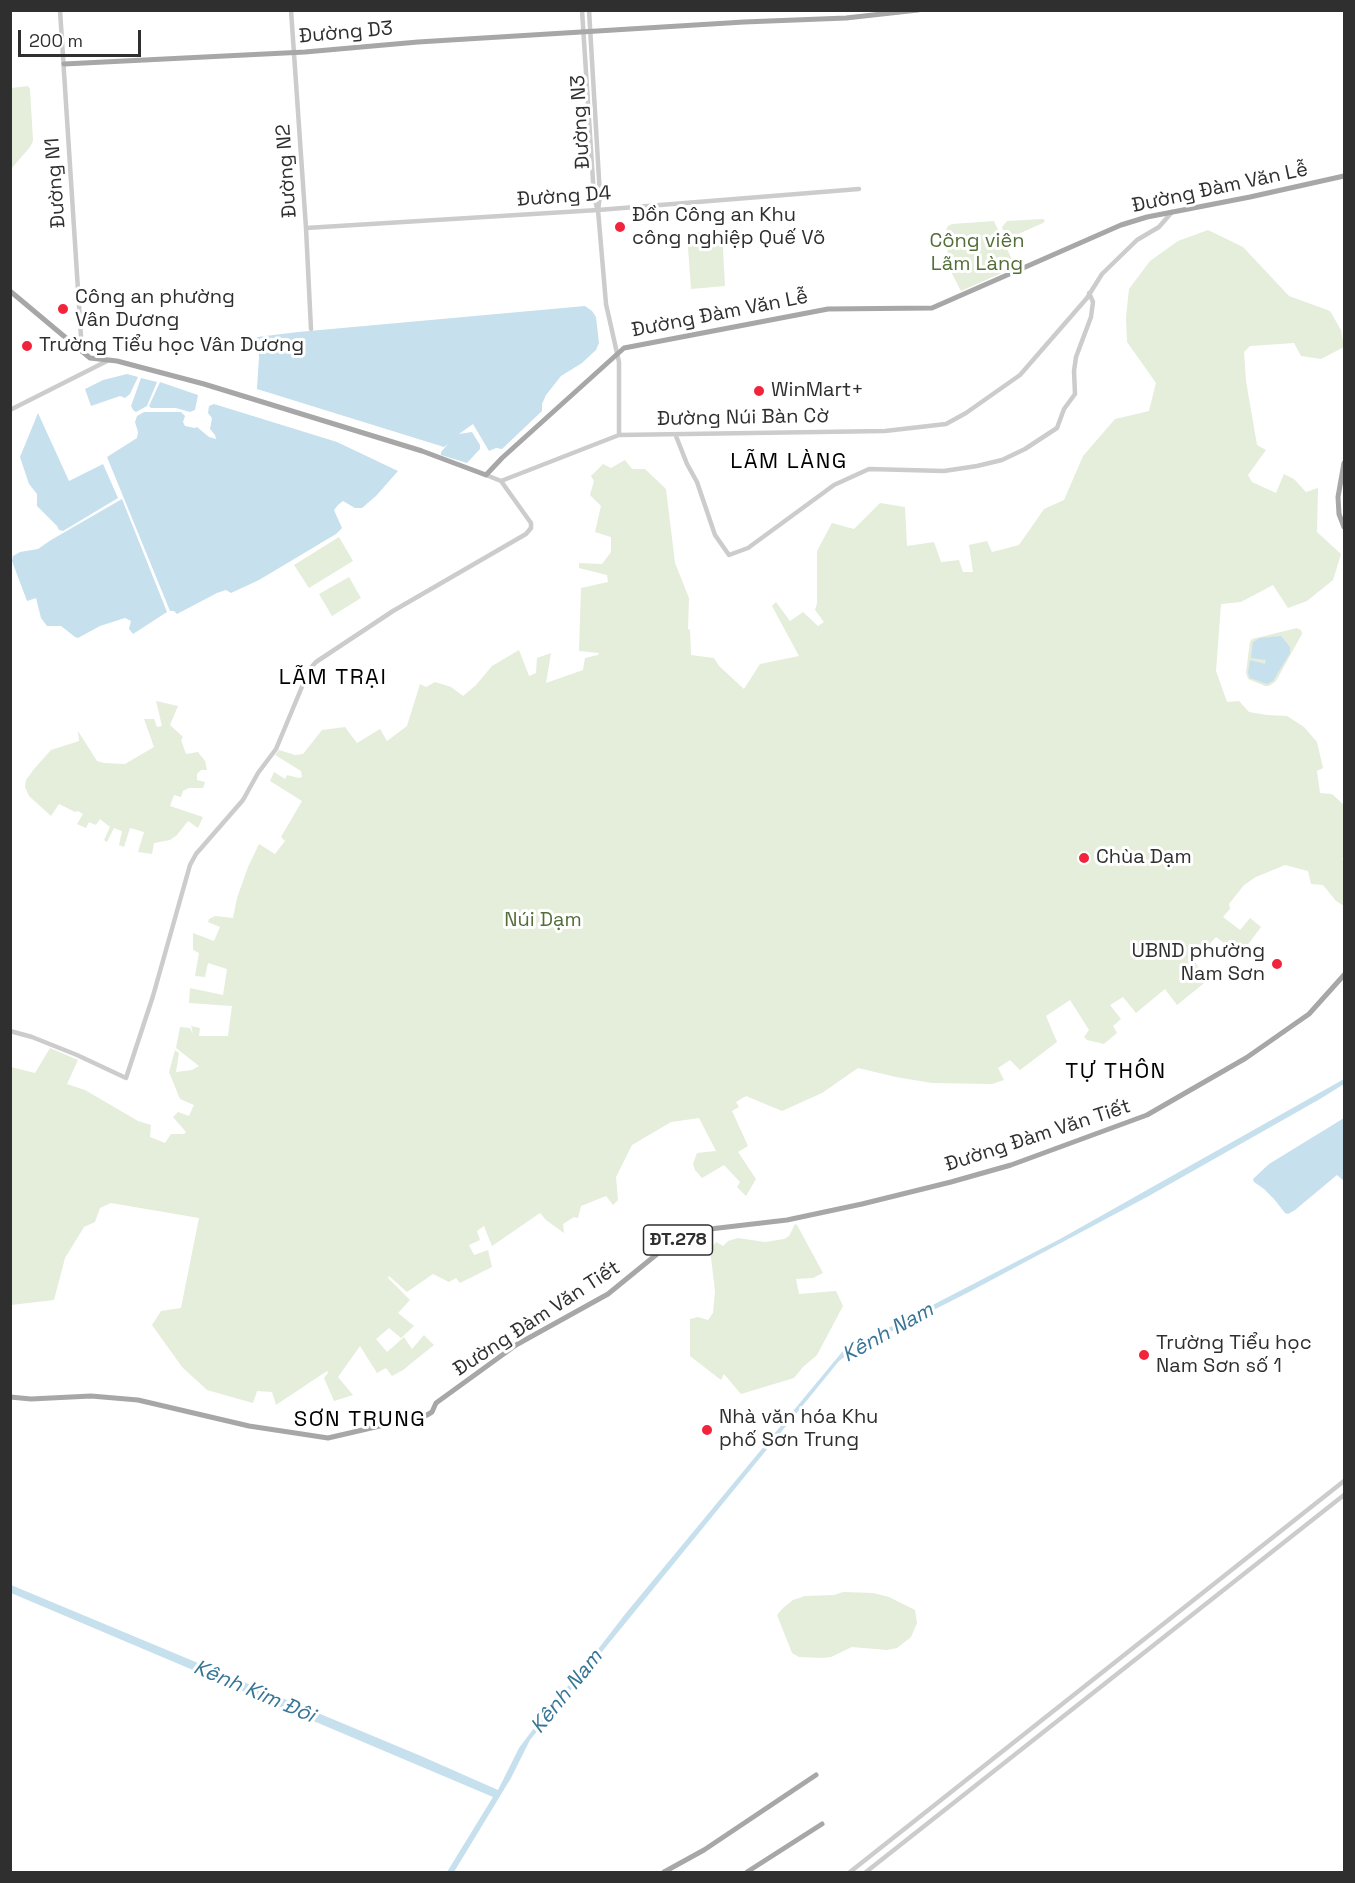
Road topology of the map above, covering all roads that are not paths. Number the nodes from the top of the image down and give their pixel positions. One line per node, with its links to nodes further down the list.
1 (60, 10): 9 (street, Đường N1)
2 (291, 10): 8 (street, Đường N2)
3 (582, 10): 6 (street, Đường N3)
4 (589, 10): 7 (street, Đường N3)
5 (918, 10): 7 (main road, Đường D3)
6 (583, 33): 7 (main road, Đường D3); 8 (main road, Đường D3); 12 (street, Đường N3)
7 (591, 33): 12 (street, Đường N3)
8 (294, 52): 9 (main road, Đường D3); 14 (street, Đường N2)
9 (64, 64): 18 (street, Đường N1)
10 (1344, 176): 13 (main road, Đường Đàm Văn Lễ)
11 (859, 189): 12 (street, Đường D4)
12 (598, 210): 14 (street, Đường D4); 19 (street)
13 (1173, 210): 16 (street, Đường Núi Bàn Cờ); 19 (main road, Đường Đàm Văn Lễ)
14 (306, 228): 17 (street, Đường N2)
15 (10, 291): 18 (main road)
16 (1089, 293): 23 (street, Đường Núi Bàn Cờ); 23 (street)
17 (311, 329)
18 (82, 353): 20 (main road)
19 (617, 353): 22 (street); 25 (main road, Đường Đàm Văn Lễ)
20 (109, 360): 21 (street); 25 (main road)
21 (10, 410)
22 (619, 435): 23 (street, Đường Núi Bàn Cờ); 26 (street, Đường Núi Bàn Cờ)
23 (676, 436)
24 (1344, 463): 27 (main road)
25 (486, 475): 26 (street)
26 (501, 481): 29 (street)
27 (1344, 527)
28 (1344, 975): 30 (main road, Đường Đàm Văn Tiết / ĐT.278)
29 (10, 1031)
30 (10, 1397)
31 (1344, 1481): 33 (street)
32 (1344, 1495): 34 (street)
33 (1104, 1672): 34 (street); 39 (street)
34 (1111, 1681): 40 (street)
35 (816, 1775): 37 (main road)
36 (822, 1824): 38 (main road)
37 (664, 1872)
38 (747, 1872)
39 (850, 1872)
40 (866, 1872)

